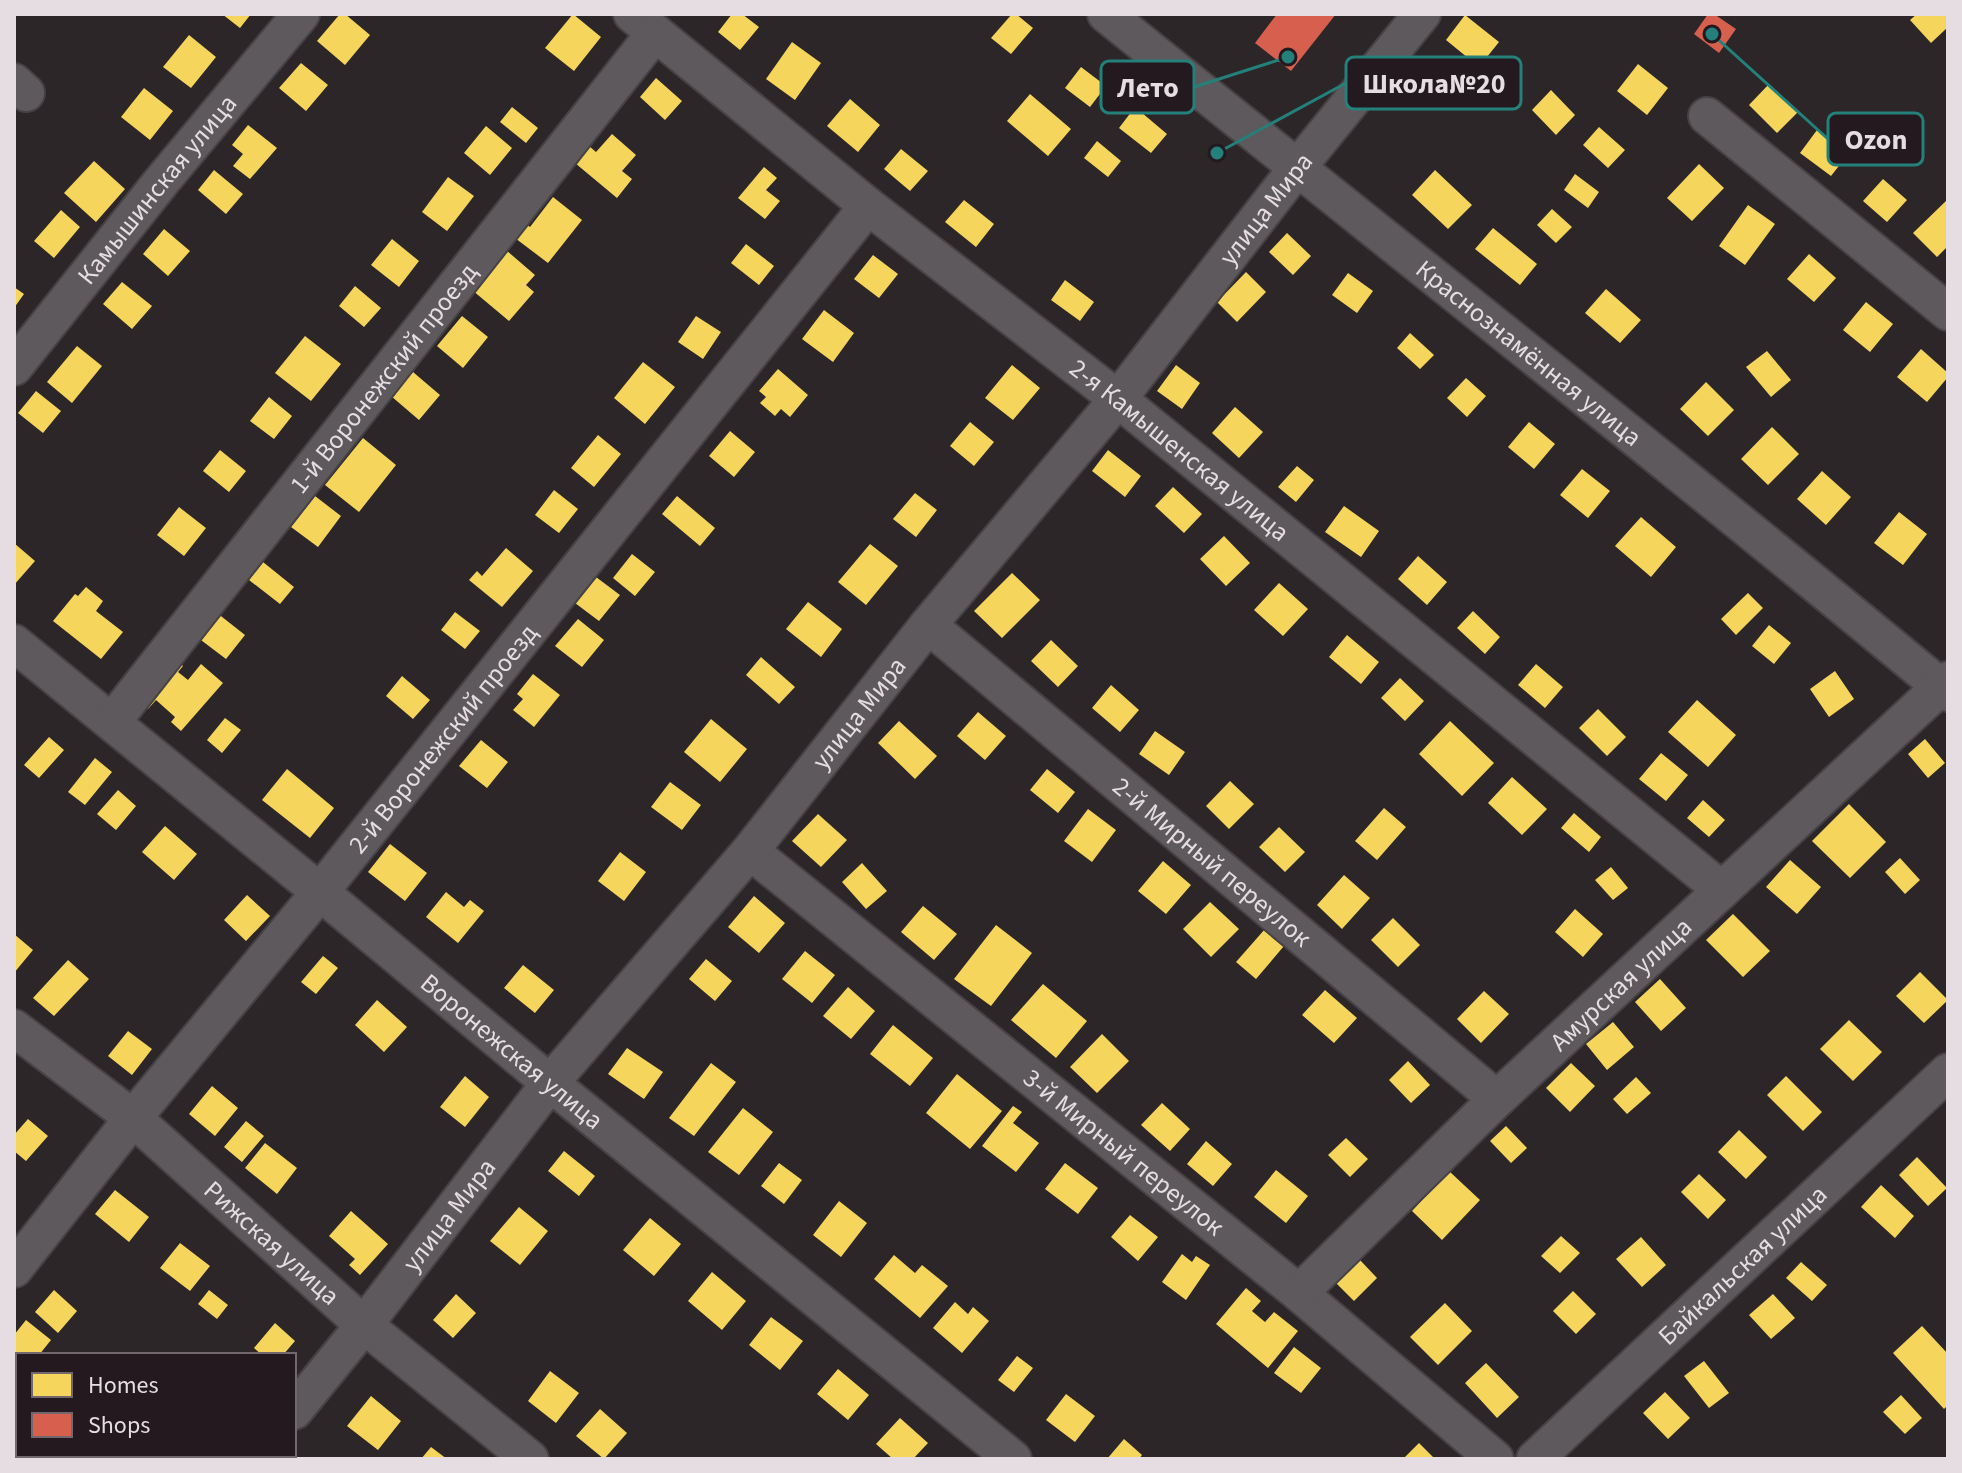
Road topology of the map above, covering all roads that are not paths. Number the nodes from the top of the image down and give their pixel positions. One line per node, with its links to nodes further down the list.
1 (301, 14): 9 (street, Камышинская улица)
2 (1106, 14): 6 (street, Краснознамённая улица)
3 (1422, 14): 6 (street, улица Мира)
4 (644, 24): 7 (street, 2-я Камышенская улица); 14 (street, 1-й Воронежский проезд)
5 (1707, 116): 8 (street)
6 (1297, 168): 10 (street, улица Мира); 13 (street, Краснознамённая улица)
7 (868, 206): 10 (street, 2-я Камышенская улица); 17 (street, 2-й Воронежский проезд)
8 (1948, 312)
9 (14, 367)
10 (1118, 399): 11 (street, улица Мира); 16 (street, 2-я Камышенская улица)
11 (928, 625): 15 (street, улица Мира); 21 (street, 2-й Мирный переулок)
12 (14, 643): 14 (street, Воронежская улица)
13 (1945, 687): 16 (street, Амурская улица)
14 (112, 722): 17 (street, Воронежская улица)
15 (750, 851): 20 (street, улица Мира); 24 (street, 3-й Мирный переулок)
16 (1722, 890): 21 (street, Амурская улица)
17 (320, 892): 20 (street, Воронежская улица); 22 (street, 2-й Воронежский проезд)
18 (14, 1028): 22 (street, Рижская улица)
19 (1948, 1072): 30 (street, Байкальская улица)
20 (550, 1083): 25 (street, улица Мира); 28 (street, Воронежская улица)
21 (1497, 1099): 24 (street, Амурская улица)
22 (133, 1118): 23 (street, 2-й Воронежский проезд); 25 (street, Рижская улица)
23 (14, 1269)
24 (1299, 1293): 29 (street, 3-й Мирный переулок)
25 (364, 1325): 26 (street, улица Мира); 27 (street, Рижская улица)
26 (296, 1409)
27 (530, 1459)
28 (1013, 1459)
29 (1495, 1459)
30 (1535, 1459)

